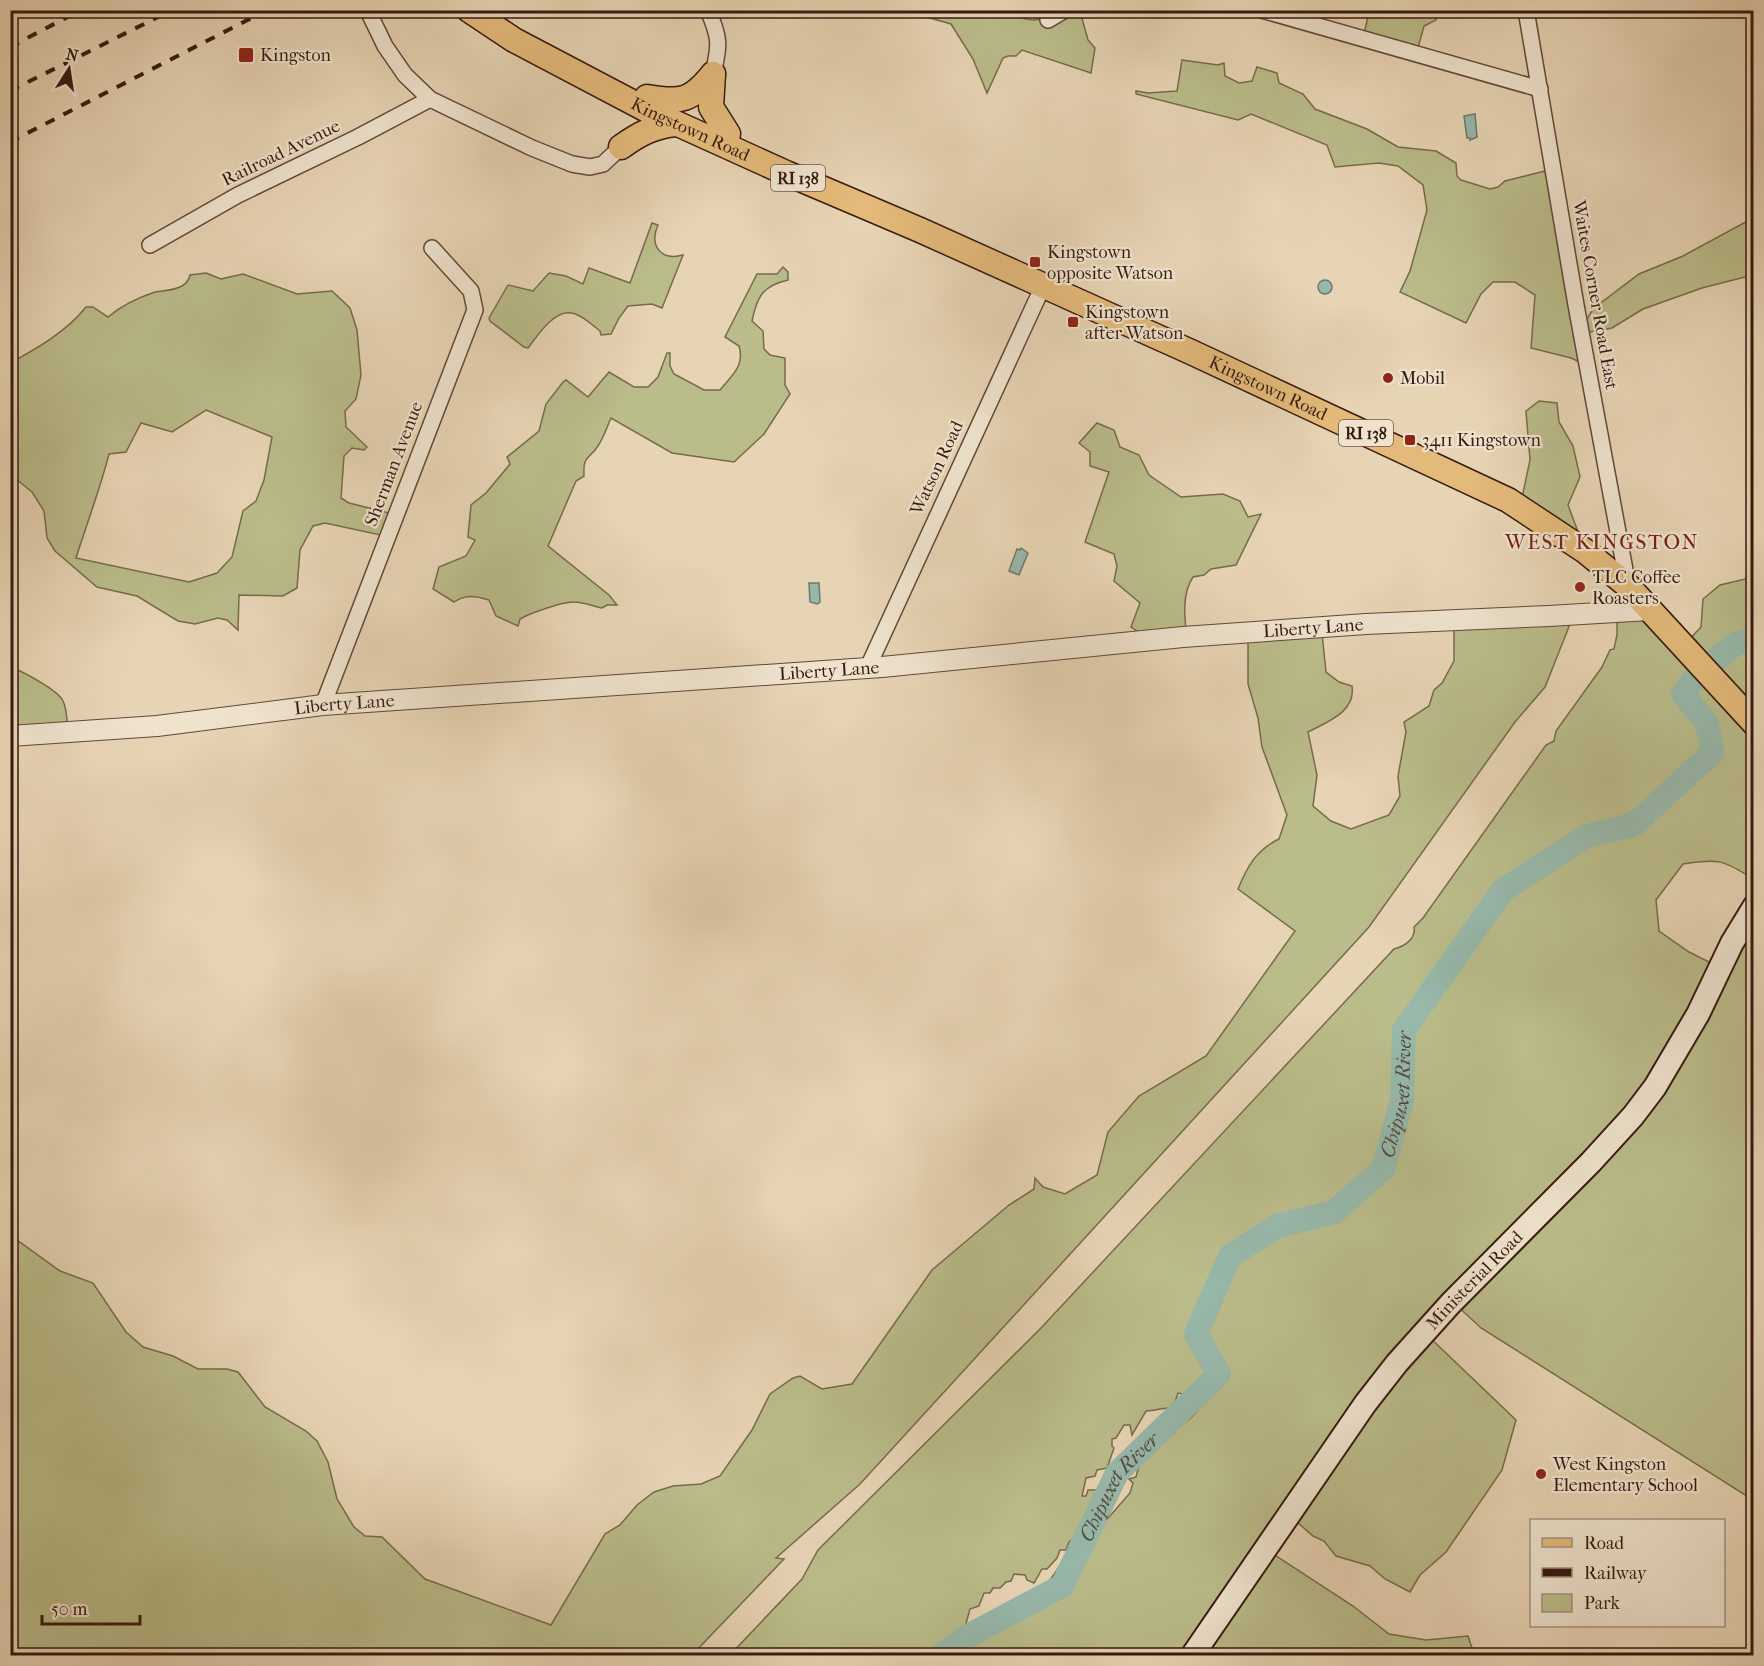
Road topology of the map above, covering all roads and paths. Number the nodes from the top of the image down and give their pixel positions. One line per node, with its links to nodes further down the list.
1 (371, 10): 13 (street)
2 (469, 10): 11 (main road, Kingstown Road / RI 138)
3 (492, 10): 12 (main road, Kingstown Road / RI 138)
4 (708, 10): 9 (street)
5 (1065, 10): 8 (street)
6 (1262, 10): 10 (street)
7 (1526, 10): 10 (street, Waites Corner Road East)
8 (1048, 20)
9 (713, 74): 12 (main road); 15 (main road)
10 (1540, 88): 21 (street, Waites Corner Road East)
11 (615, 94): 14 (main road, Kingstown Road / RI 138); 16 (main road)
12 (647, 97): 15 (main road, Kingstown Road / RI 138)
13 (430, 99): 16 (street); 18 (street, Railroad Avenue)
14 (676, 123): 16 (main road); 17 (main road, Kingstown Road / RI 138)
15 (728, 134): 17 (main road, Kingstown Road / RI 138)
16 (621, 147)
17 (920, 230): 20 (main road, Kingstown Road / RI 138)
18 (150, 245)
19 (432, 248): 24 (street, Sherman Avenue)
20 (1042, 286): 21 (main road, Kingstown Road / RI 138); 23 (street, Watson Road)
21 (1628, 586): 22 (main road, Kingstown Road / RI 138)
22 (1649, 610): 23 (street, Liberty Lane); 25 (main road, Kingstown Road / RI 138)
23 (868, 667): 24 (street, Liberty Lane)
24 (323, 705): 26 (street, Liberty Lane)
25 (1754, 723)
26 (10, 736)
27 (1754, 907): 28 (main road, Ministerial Road)
28 (1192, 1656)

